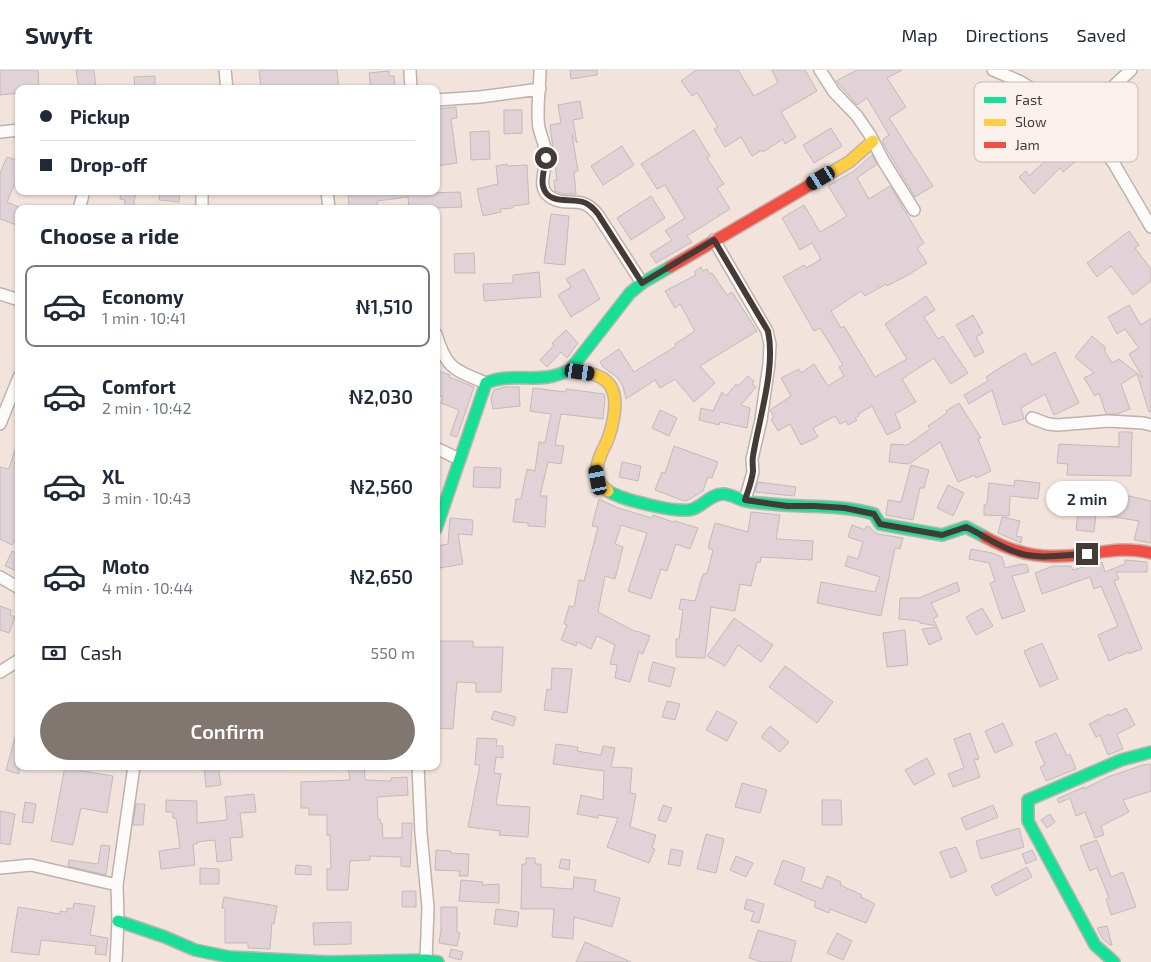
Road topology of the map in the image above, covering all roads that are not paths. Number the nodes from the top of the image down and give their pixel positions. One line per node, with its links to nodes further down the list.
1 (225, 70): 9 (street)
2 (410, 70): 10 (street)
3 (540, 70): 11 (street)
4 (820, 70): 15 (street)
5 (993, 70): 7 (street)
6 (1132, 70): 8 (street)
7 (1021, 82)
8 (1119, 82)
9 (227, 85)
10 (411, 85)
11 (540, 89): 12 (street); 20 (street)
12 (440, 100)
13 (15, 130): 14 (street)
14 (0, 132)
15 (873, 141): 17 (street); 19 (street)
16 (1113, 162): 18 (street)
17 (914, 210)
18 (1151, 227)
19 (714, 240): 20 (street); 32 (street)
20 (642, 283): 24 (street)
21 (0, 294): 22 (street)
22 (15, 299)
23 (440, 349): 25 (street)
24 (570, 370): 25 (street); 32 (street)
25 (486, 383): 31 (street)
26 (15, 387): 28 (street)
27 (1032, 418): 29 (street)
28 (0, 424)
29 (1151, 426)
30 (440, 450): 31 (street)
31 (459, 459): 33 (street)
32 (745, 500): 34 (street)
33 (440, 517)
34 (1151, 554)
35 (0, 577): 36 (street)
36 (15, 586)
37 (15, 663): 38 (street)
38 (0, 672)
39 (1151, 752): 47 (street)
40 (133, 770): 43 (street)
41 (418, 770): 45 (street)
42 (0, 868): 43 (street)
43 (117, 885): 44 (street)
44 (118, 921): 45 (street); 46 (street)
45 (432, 961)
46 (116, 962)
47 (1114, 962)

